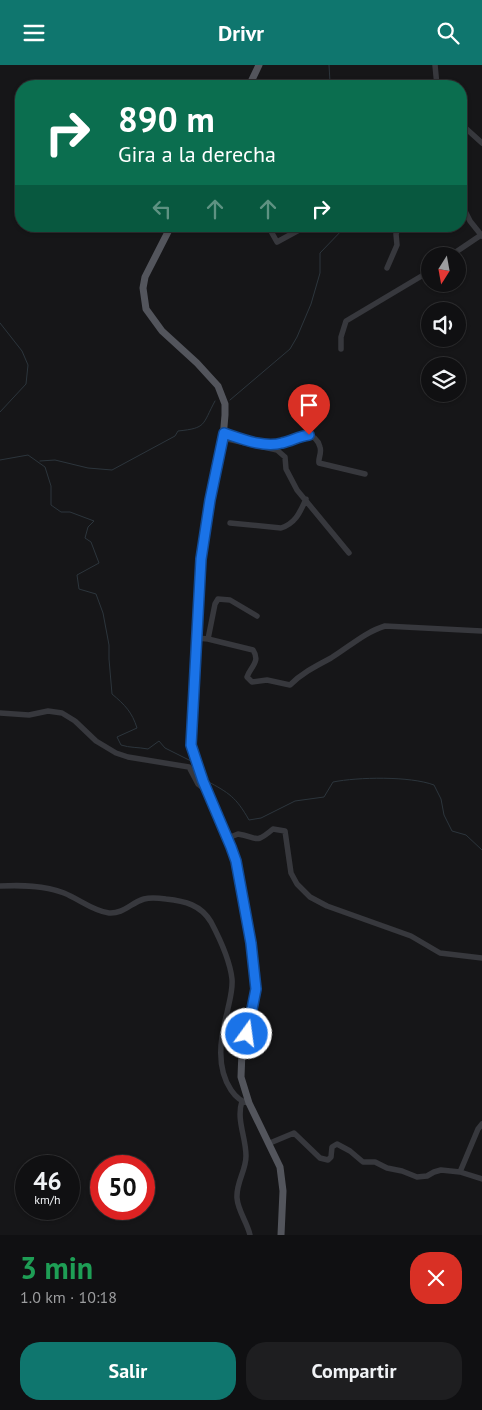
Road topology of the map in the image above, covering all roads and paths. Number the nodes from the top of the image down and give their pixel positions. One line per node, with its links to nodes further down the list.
1 (259, 65): 3 (main road)
2 (434, 65): 4 (street)
3 (252, 80)
4 (436, 80)
5 (467, 129): 6 (street)
6 (482, 143)
7 (467, 215): 12 (street)
8 (168, 232): 17 (main road)
9 (271, 232): 10 (street)
10 (295, 232)
11 (397, 232): 14 (street)
12 (482, 235): 13 (street)
13 (464, 247)
14 (388, 268)
15 (421, 276): 16 (street)
16 (341, 349)
17 (224, 436): 18 (street); 19 (street); 24 (main road)
18 (365, 474)
19 (306, 499): 20 (street); 21 (street)
20 (230, 523)
21 (349, 553)
22 (257, 615): 25 (street)
23 (482, 631): 25 (street)
24 (196, 638): 25 (street); 27 (main road)
25 (208, 639)
26 (0, 713): 27 (street)
27 (193, 761): 28 (main road); 28 (street)
28 (206, 790): 29 (main road)
29 (228, 838): 31 (street); 32 (main road)
30 (0, 886): 32 (street)
31 (482, 957)
32 (245, 1102): 34 (main road); 37 (street)
33 (482, 1124): 35 (street)
34 (270, 1143): 35 (street); 38 (main road)
35 (460, 1172): 36 (street)
36 (482, 1179)
37 (250, 1235)
38 (282, 1235)

